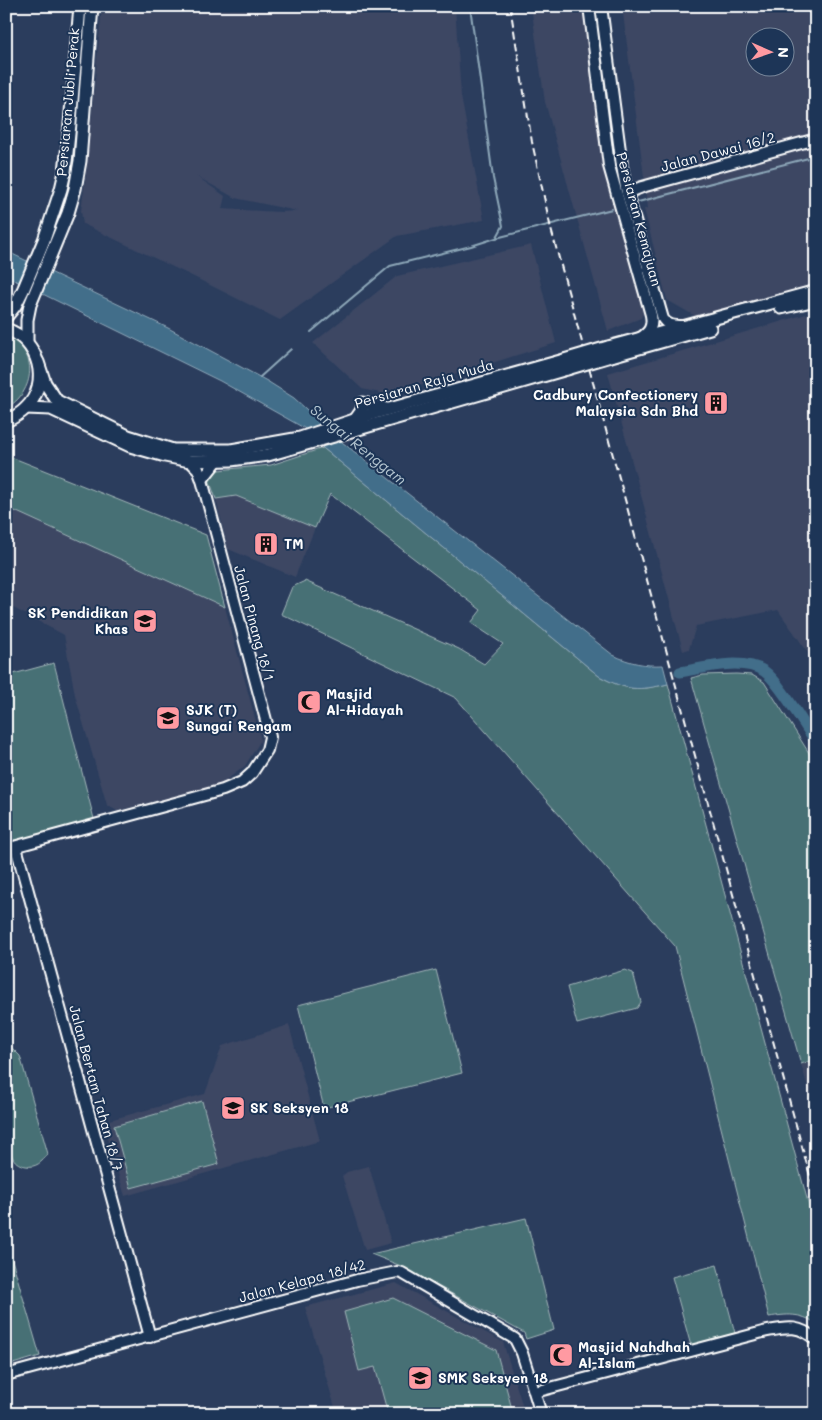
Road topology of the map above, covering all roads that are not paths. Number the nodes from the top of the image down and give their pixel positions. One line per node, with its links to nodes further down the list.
1 (80, 6): 7 (main road, Persiaran Jubli Perak)
2 (92, 6): 7 (main road, Persiaran Jubli Perak)
3 (589, 6): 13 (street, Persiaran Kemajuan)
4 (601, 6): 6 (street, Persiaran Kemajuan)
5 (816, 139): 6 (street, Jalan Dawai 16/2)
6 (628, 193): 11 (street, Persiaran Kemajuan)
7 (29, 289): 10 (main road, Persiaran Jubli Perak); 14 (main road, Persiaran Jubli Perak)
8 (816, 291): 11 (main road, Persiaran Raja Muda)
9 (816, 300): 15 (main road, Persiaran Raja Muda)
10 (6, 317)
11 (686, 327): 13 (main road, Persiaran Raja Muda)
12 (6, 329): 14 (main road)
13 (635, 341): 15 (main road, Persiaran Raja Muda)
14 (28, 342): 16 (main road, Persiaran Raja Muda)
15 (609, 352): 17 (main road, Persiaran Raja Muda, bridge)
16 (38, 362): 18 (main road); 21 (main road, Persiaran Raja Muda)
17 (565, 364): 20 (main road, Persiaran Raja Muda); 20 (main road, Persiaran Raja Muda)
18 (26, 408): 19 (main road); 23 (main road, Persiaran Raja Muda)
19 (6, 421)
20 (336, 431): 21 (main road, Persiaran Raja Muda)
21 (303, 441): 22 (main road, Persiaran Raja Muda)
22 (217, 460): 23 (main road, Persiaran Raja Muda); 24 (street)
23 (190, 461): 24 (street, Jalan Pinang 18/1)
24 (202, 480): 25 (street, Jalan Pinang 18/1)
25 (11, 848): 26 (street, Jalan Bertam Tahan 18/7)
26 (150, 1337): 28 (street, Jalan Kelapa 18/42); 29 (street, Jalan Kelapa 18/42)
27 (816, 1340): 29 (street)
28 (6, 1375)
29 (535, 1392): 30 (street, Jalan Kelapa 18/42)
30 (541, 1414)

